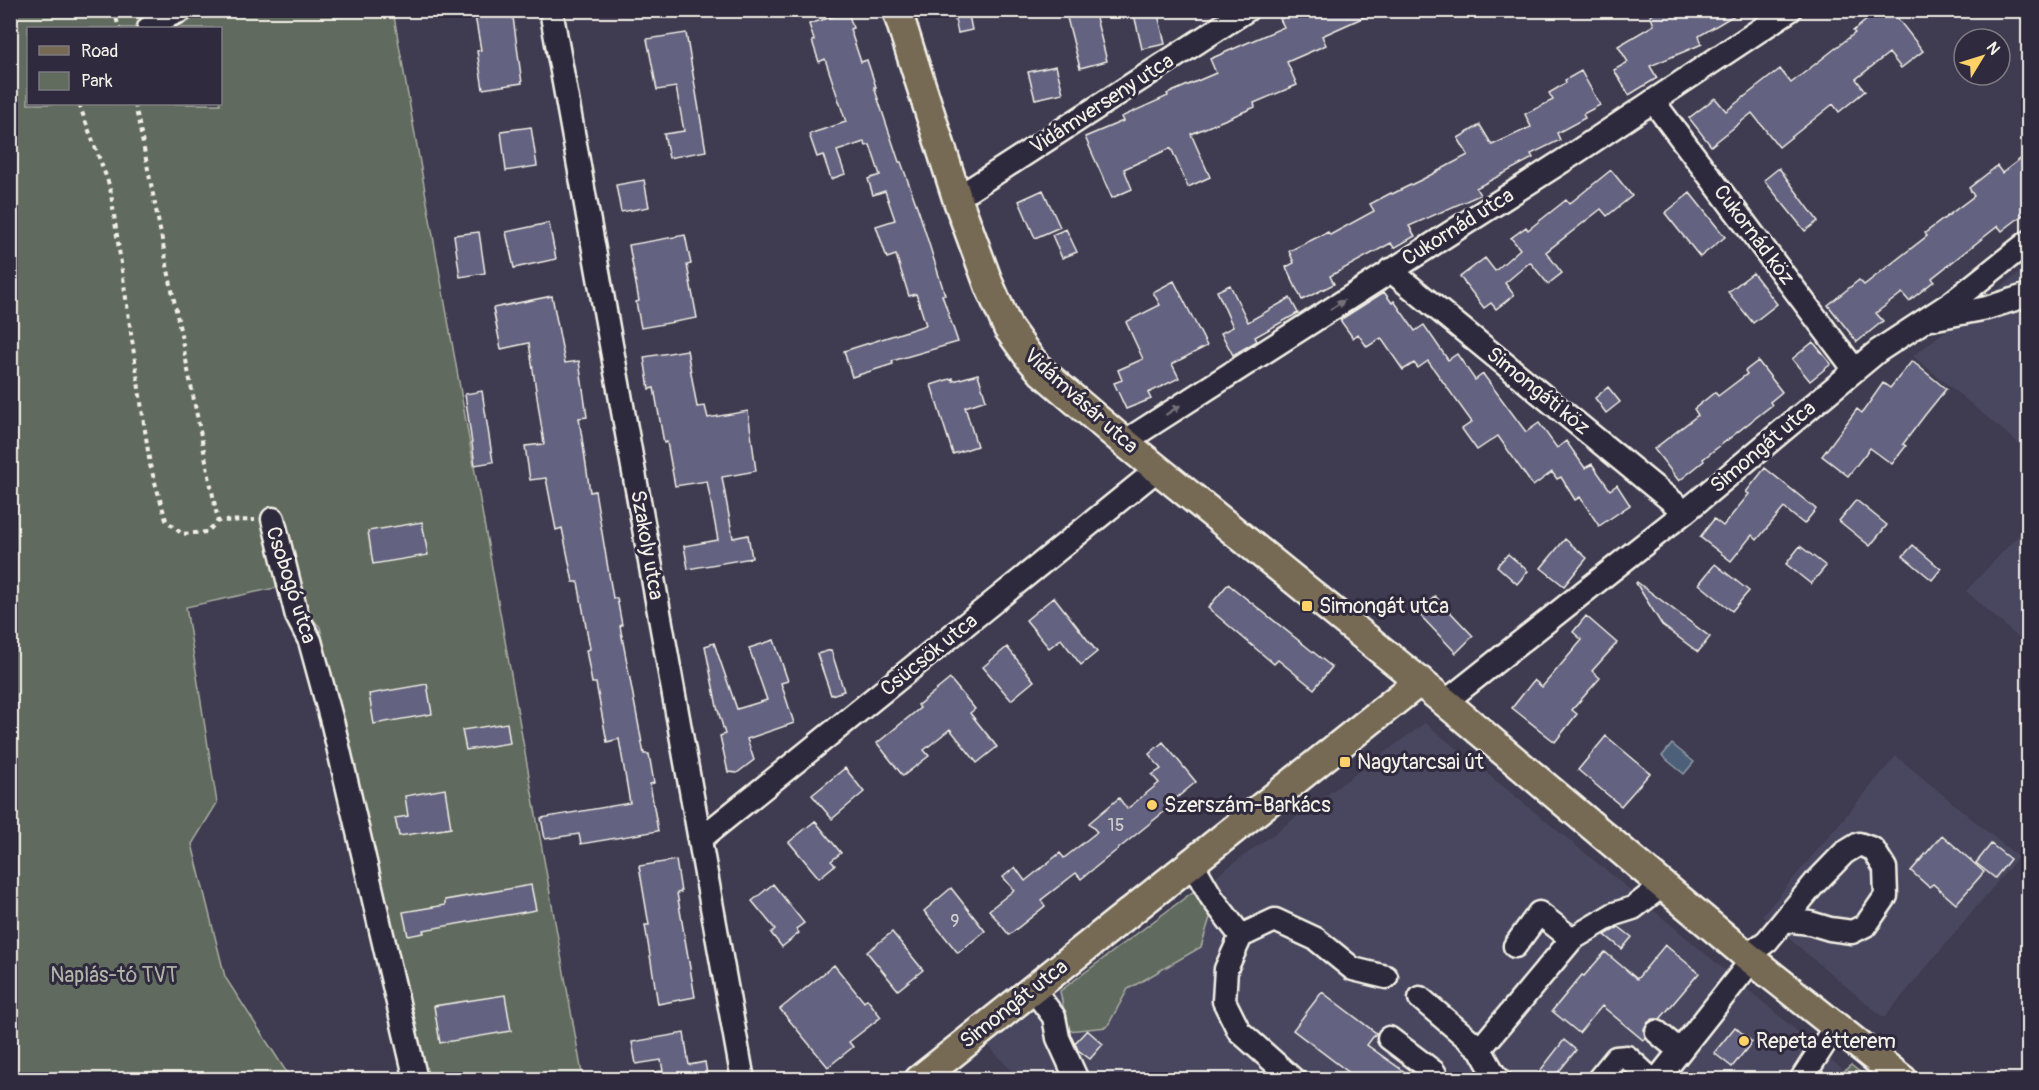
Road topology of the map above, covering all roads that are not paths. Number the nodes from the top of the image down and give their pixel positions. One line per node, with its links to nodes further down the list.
1 (182, 10): 6 (street)
2 (551, 10): 20 (street, Szakoly utca)
3 (897, 10): 8 (main road, Vidámvásár utca)
4 (1247, 10): 8 (street, Vidámverseny utca)
5 (1790, 10): 7 (street, Cukornád utca)
6 (151, 27)
7 (1653, 101): 10 (street, Cukornád utca); 13 (street, Cukornád köz)
8 (957, 198): 14 (main road, Vidámvásár utca)
9 (2028, 242): 12 (street, Simongát utca)
10 (1390, 270): 14 (street, Cukornád utca, one-way to 10); 16 (street, Simongáti köz)
11 (2028, 295): 12 (street)
12 (1926, 321): 13 (street, Simongát utca)
13 (1855, 370): 16 (street, Simongát utca)
14 (1124, 442): 15 (main road, Vidámvásár utca)
15 (1158, 470): 18 (main road, Vidámvásár utca); 20 (street, Csücsök utca)
16 (1685, 512): 19 (street, Simongát utca)
17 (273, 519): 36 (street, Csobogó utca)
18 (1420, 681): 19 (main road); 21 (main road, Simongát utca)
19 (1445, 702): 22 (main road)
20 (699, 840): 37 (street, Szakoly utca)
21 (1192, 863): 24 (street); 29 (main road, Simongát utca)
22 (1663, 885): 25 (street); 27 (main road)
23 (1785, 920): 23 (street); 27 (street)
24 (1241, 936): 28 (street); 40 (street)
25 (1572, 939): 26 (street); 34 (street)
26 (1515, 946)
27 (1750, 958): 31 (main road); 35 (street)
28 (1386, 977)
29 (1033, 989): 38 (main road, Simongát utca); 39 (street)
30 (1420, 998): 34 (street)
31 (1834, 1027): 46 (street); 47 (main road)
32 (1657, 1032): 35 (street)
33 (1389, 1038): 41 (street)
34 (1480, 1049): 42 (street)
35 (1680, 1051): 45 (street)
36 (416, 1080)
37 (743, 1080)
38 (919, 1080)
39 (1077, 1080)
40 (1294, 1080)
41 (1438, 1080)
42 (1500, 1080)
43 (1598, 1080): 44 (street)
44 (1652, 1080)
45 (1657, 1080)
46 (1801, 1080)
47 (1903, 1080)

